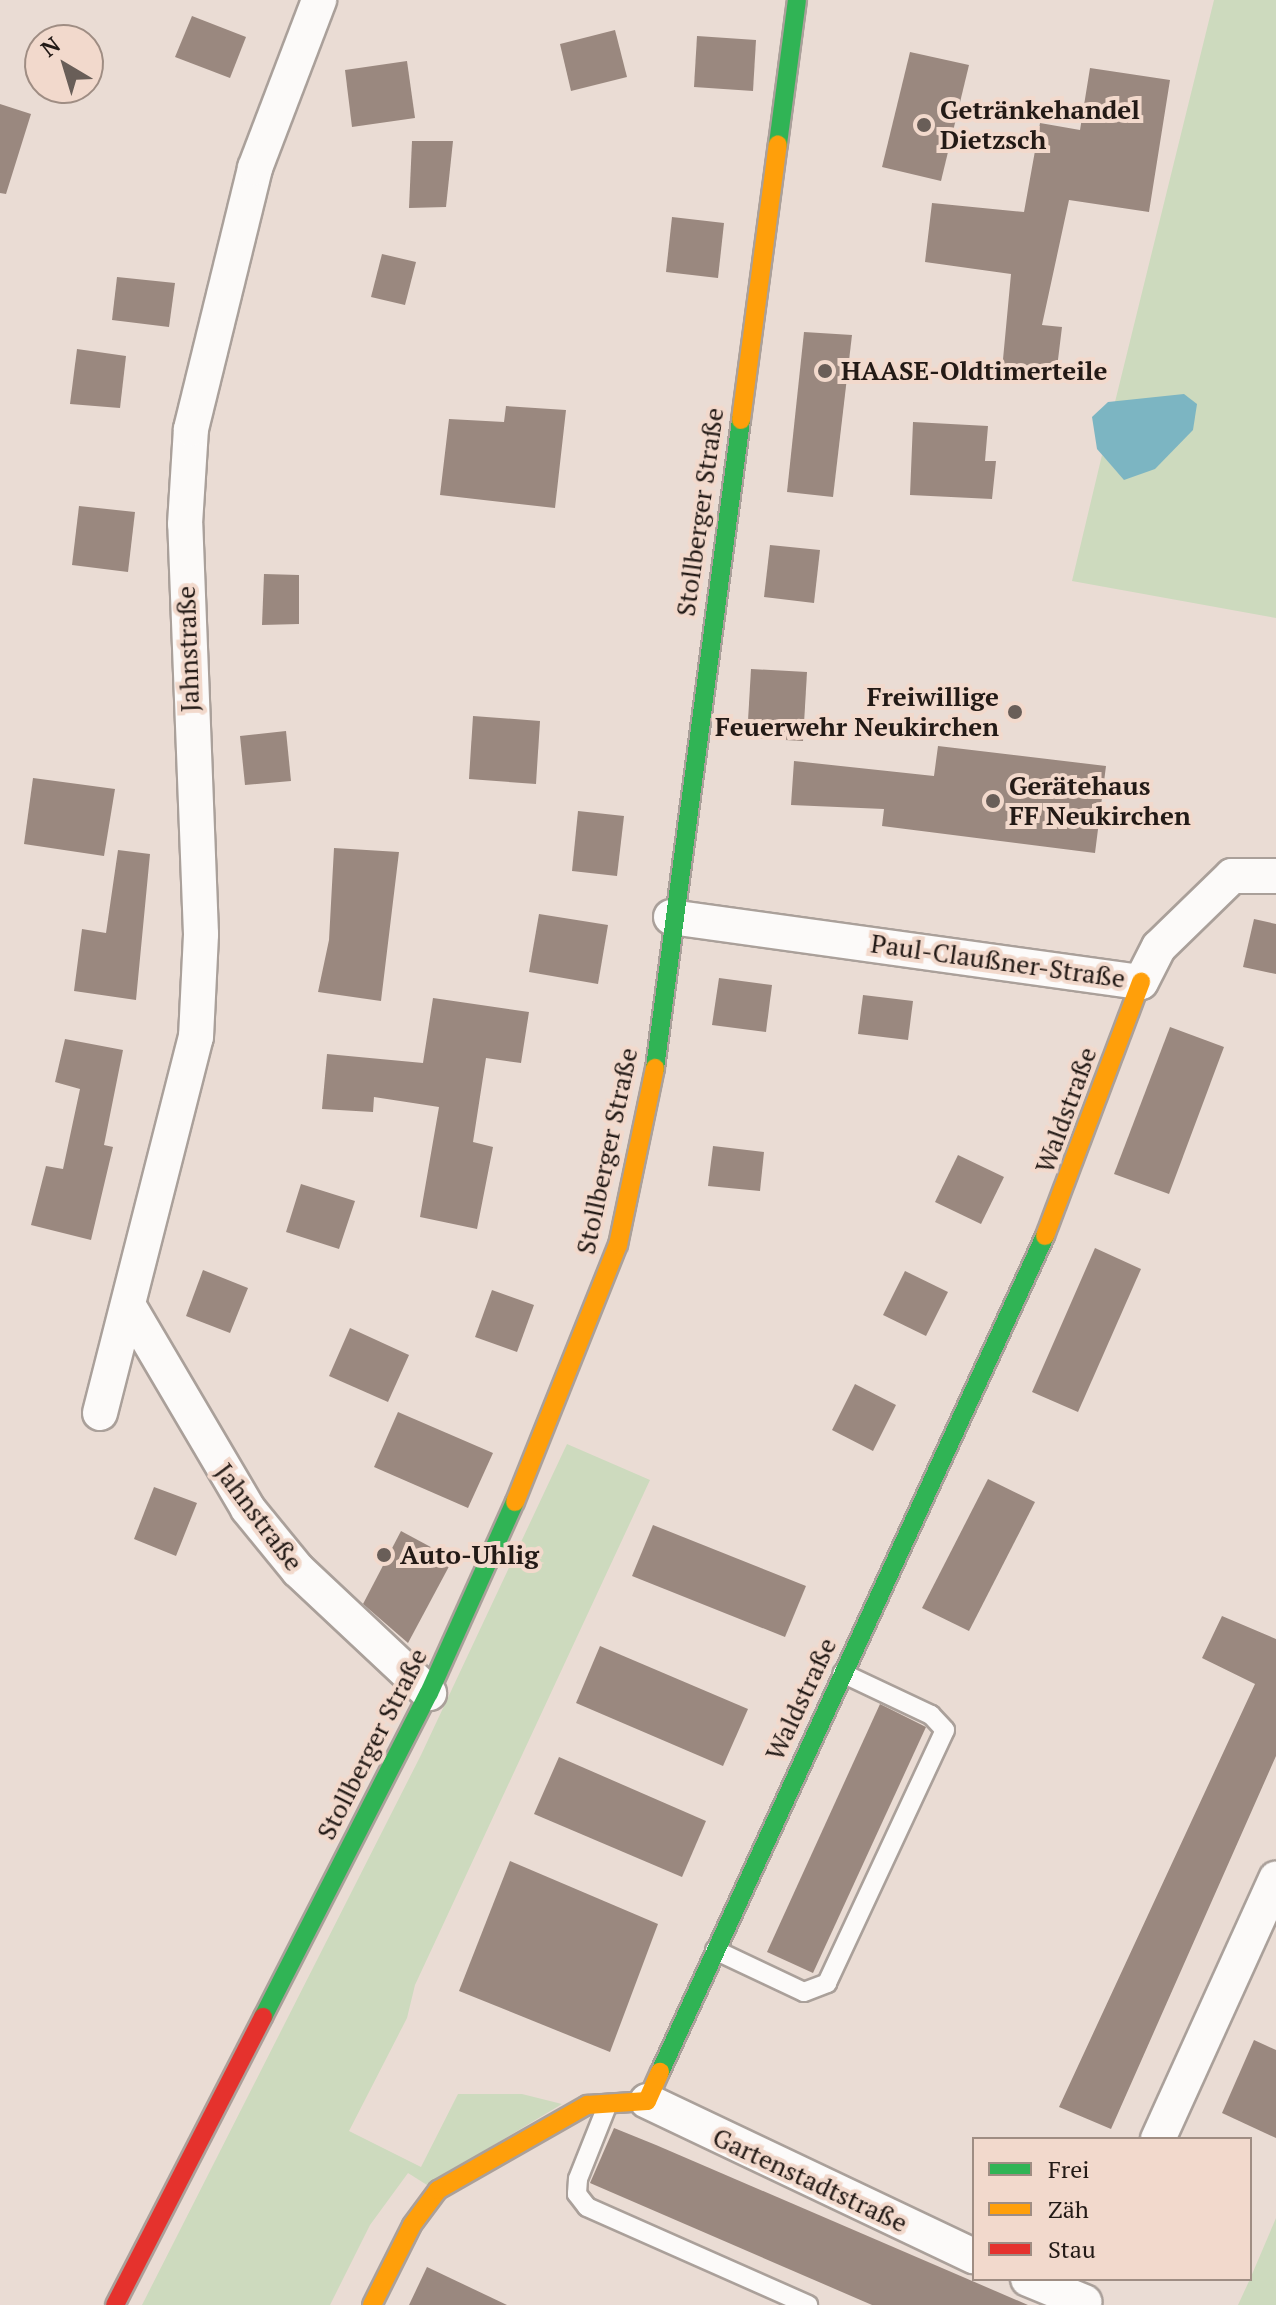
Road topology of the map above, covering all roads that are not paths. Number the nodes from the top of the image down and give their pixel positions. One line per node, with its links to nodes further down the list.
1 (319, 0): 6 (street, Jahnstraße)
2 (797, 0): 4 (main road, Stollberger Straße)
3 (1276, 876): 5 (street, Paul-Claußner-Straße)
4 (671, 917): 5 (street, Paul-Claußner-Straße); 9 (main road, Stollberger Straße)
5 (1141, 982): 8 (main road, Waldstraße)
6 (131, 1310): 7 (street, Jahnstraße); 9 (street, Jahnstraße)
7 (100, 1413)
8 (842, 1673): 11 (main road, Waldstraße); 11 (lane)
9 (429, 1693): 18 (main road, Stollberger Straße)
10 (1276, 1879): 14 (street)
11 (712, 1949): 12 (main road, Waldstraße)
12 (647, 2101): 13 (main road); 15 (street, Gartenstadtstraße)
13 (608, 2103): 19 (main road); 20 (lane)
14 (1159, 2137)
15 (972, 2255)
16 (1035, 2281): 17 (street)
17 (1087, 2295)
18 (115, 2305)
19 (372, 2305)
20 (808, 2305)

